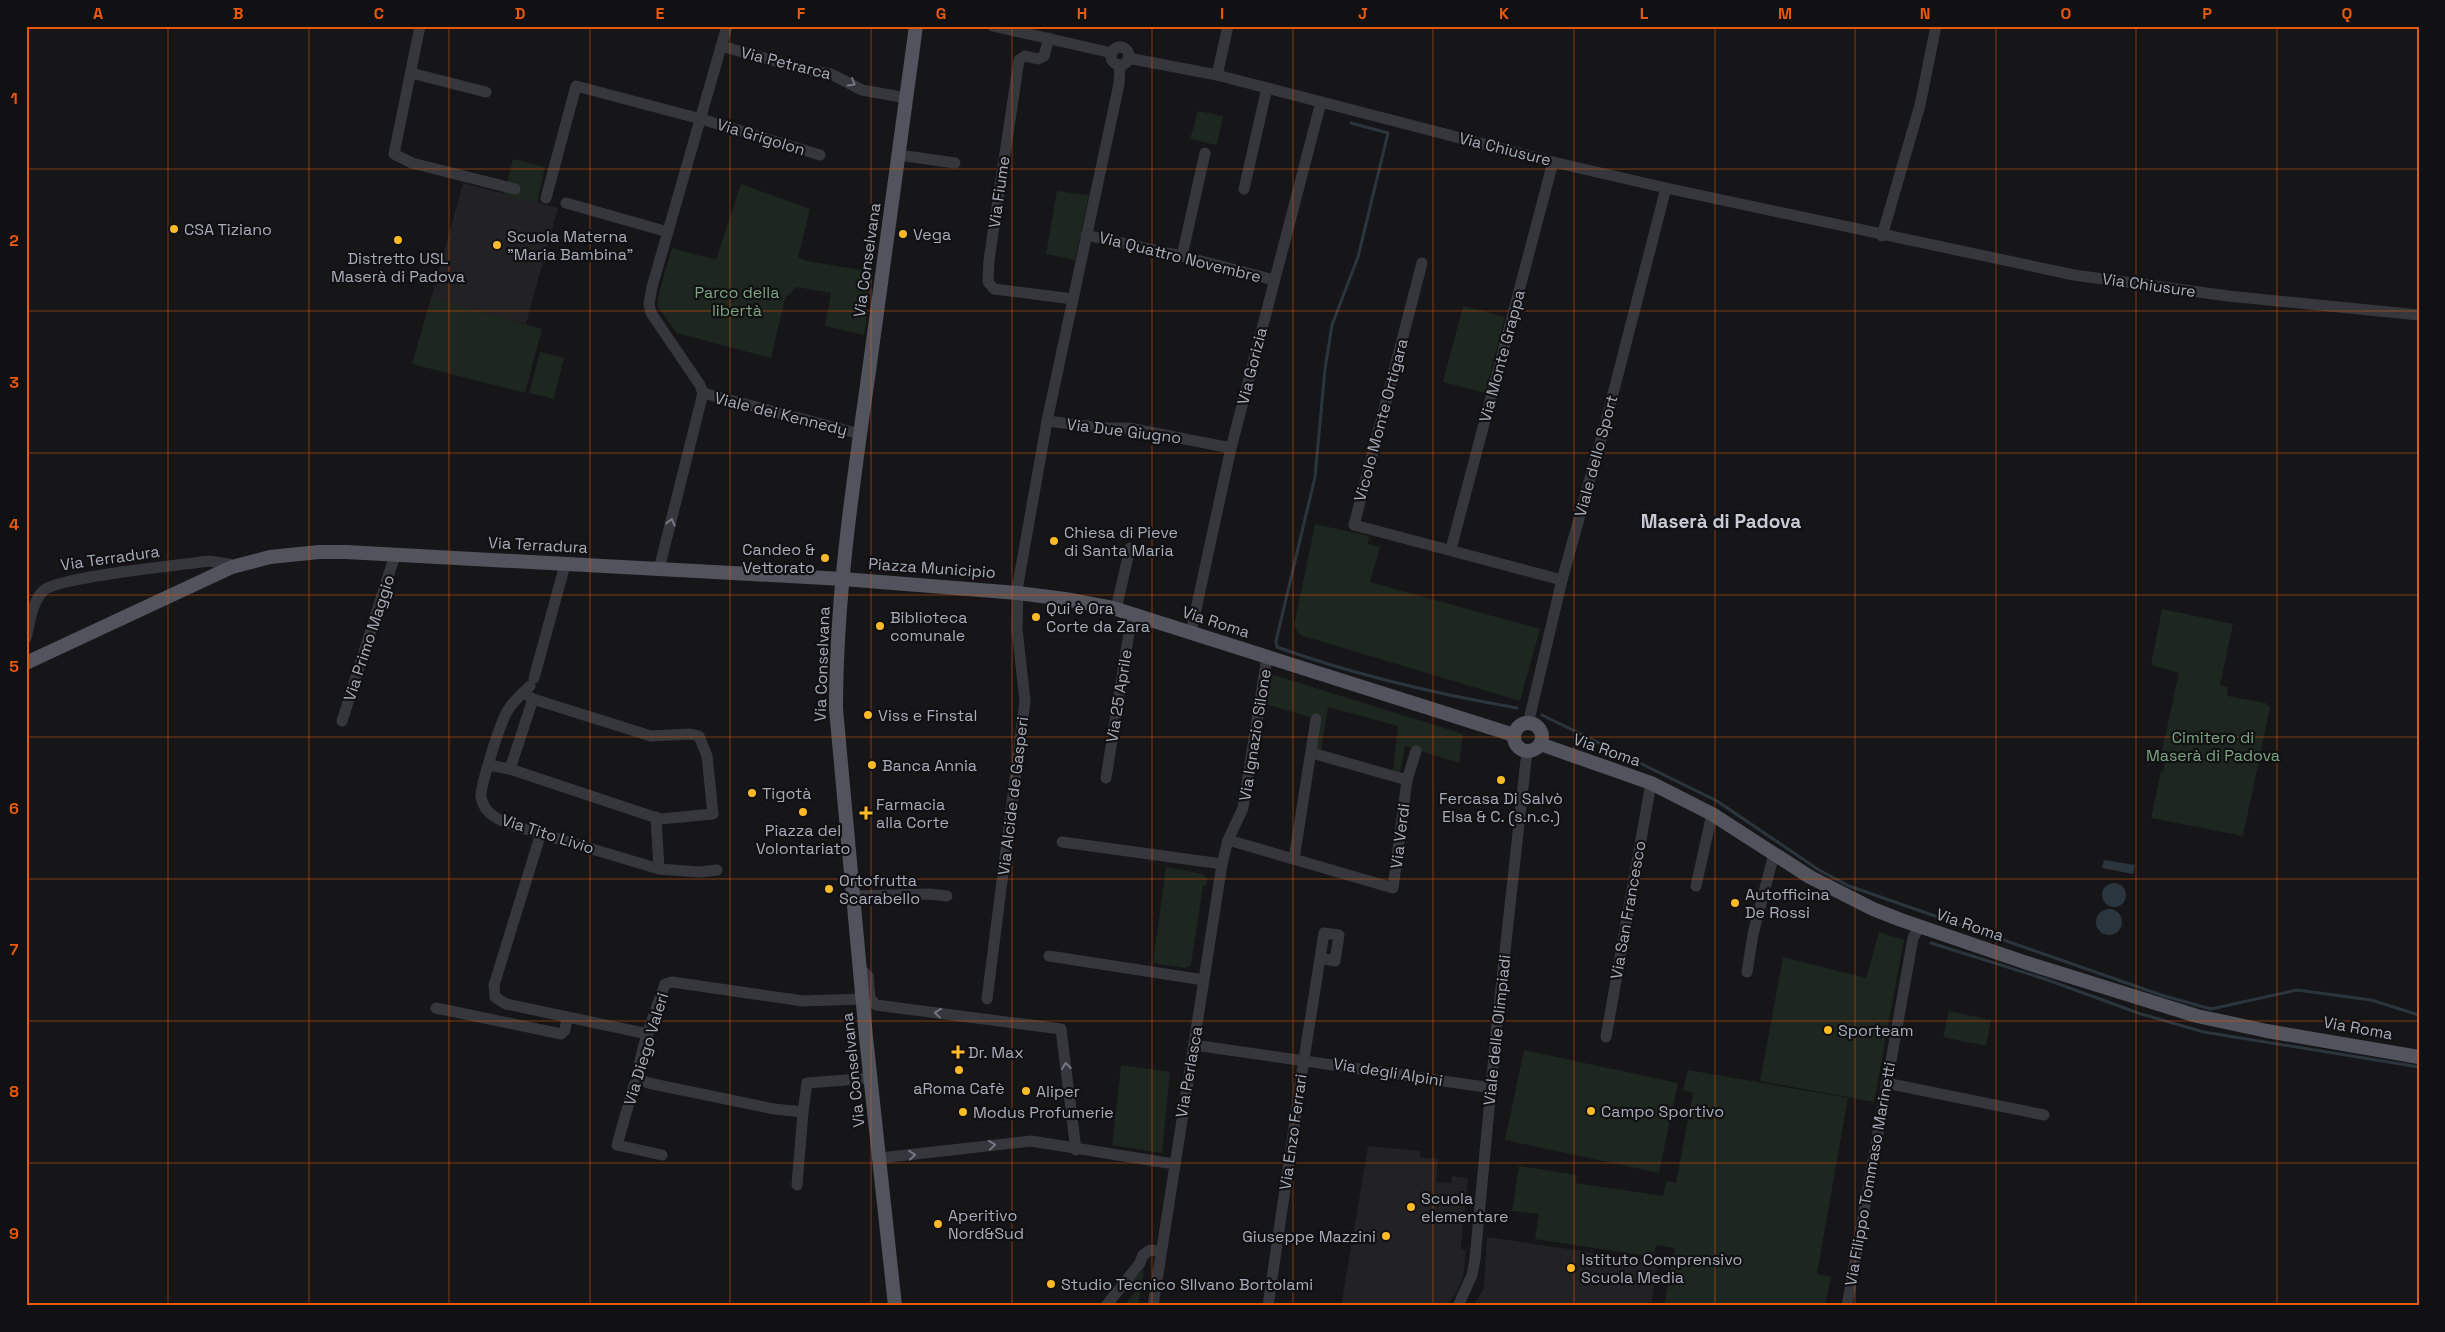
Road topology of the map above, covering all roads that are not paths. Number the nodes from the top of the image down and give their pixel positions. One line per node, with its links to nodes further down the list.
1 (420, 26): 10 (street)
2 (727, 26): 8 (street, Viale dei Kennedy)
3 (916, 26): 14 (main road, Via Conselvana)
4 (993, 26): 7 (street, Via Chiusure)
5 (1228, 26): 11 (street)
6 (1936, 26): 29 (street)
7 (1049, 38): 9 (street, Via Chiusure); 33 (street, Via Fiume)
8 (721, 46): 14 (street, Via Petrarca, one-way to 14); 16 (street, Viale dei Kennedy)
9 (1124, 61): 11 (street, Via Chiusure); 28 (street)
10 (411, 73): 13 (street); 23 (street)
11 (1217, 75): 12 (street, Via Chiusure)
12 (1267, 88): 15 (street, Via Chiusure); 24 (street)
13 (486, 92)
14 (907, 98): 19 (main road, Via Conselvana)
15 (1321, 102): 20 (street, Via Chiusure); 32 (street, Via Gorizia)
16 (701, 119): 18 (street, Via Grigolon); 25 (street, Via Grigolon); 27 (street, Viale dei Kennedy)
17 (1205, 153): 30 (street)
18 (820, 155)
19 (899, 155): 21 (street); 37 (main road, Via Conselvana)
20 (1553, 162): 22 (street, Via Chiusure); 40 (street, Via Monte Grappa)
21 (955, 163)
22 (1666, 188): 29 (street, Via Chiusure); 46 (street, Viale dello Sport)
23 (515, 189)
24 (1244, 189)
25 (546, 198)
26 (566, 203): 27 (street)
27 (668, 232): 35 (street, Viale dei Kennedy)
28 (1086, 235): 30 (street, Via Quattro Novembre); 33 (street)
29 (1882, 236): 34 (street, Via Chiusure)
30 (1182, 256): 32 (street, Via Quattro Novembre)
31 (1422, 263): 40 (street, Vicolo Monte Ortigara)
32 (1274, 280): 38 (street, Via Gorizia)
33 (1073, 299): 36 (street)
34 (2419, 315)
35 (703, 393): 37 (street, Viale dei Kennedy); 44 (street, one-way to 35)
36 (1047, 421): 38 (street, Via Due Giugno); 47 (street)
37 (860, 434): 45 (main road, Via Conselvana)
38 (1231, 448): 50 (street, Via Gorizia)
39 (1130, 548): 48 (street)
40 (1451, 550): 46 (street)
41 (395, 556): 42 (main road, Via Terradura); 43 (main road, Via Terradura); 56 (street, Via Primo Maggio)
42 (565, 565): 44 (main road, Via Terradura); 54 (street, Via Tito Livio)
43 (232, 567): 51 (street, Via Terradura); 53 (main road, Via Terradura)
44 (659, 569): 45 (main road, Via Terradura)
45 (843, 579): 47 (main road, Piazza Municipio); 79 (main road, Via Conselvana)
46 (1562, 580): 57 (street, Viale dello Sport)
47 (1018, 593): 48 (main road, Via Roma); 88 (street, Via Alcide de Gasperi)
48 (1116, 609): 49 (main road, Via Roma)
49 (1132, 614): 50 (main road, Via Roma); 65 (street, Via 25 Aprile)
50 (1191, 632): 52 (main road, Via Roma)
51 (26, 638)
52 (1268, 657): 58 (main road, Via Roma); 71 (street, Via Ignazio Silone)
53 (26, 663)
54 (530, 689): 63 (street, Via Tito Livio); 64 (street); 69 (street)
55 (1316, 719): 62 (street)
56 (342, 721)
57 (1528, 724): 58 (main road); 59 (main road)
58 (1514, 735): 61 (main road)
59 (1540, 744): 61 (main road); 67 (main road, Via Roma)
60 (1416, 751): 66 (street)
61 (1527, 751): 99 (street, Viale delle Olimpiadi)
62 (1312, 753): 66 (street, Via Verdi); 74 (street)
63 (489, 765): 64 (street); 70 (street, Via Tito Livio)
64 (510, 770): 69 (street)
65 (1106, 778)
66 (1407, 780): 74 (street, Via Verdi)
67 (1651, 783): 68 (main road, Via Roma); 92 (street, Via San Francesco)
68 (1712, 814): 73 (main road, Via Roma); 78 (street)
69 (656, 817): 76 (street)
70 (541, 833): 76 (street, Via Tito Livio); 90 (street)
71 (1228, 840): 74 (street, Via Verdi); 75 (street, Via Perlasca)
72 (1062, 842): 75 (street)
73 (1774, 854): 81 (main road, Via Roma); 85 (street)
74 (1294, 859)
75 (1222, 864): 86 (street, Via Perlasca)
76 (659, 869): 77 (street, Via Tito Livio)
77 (717, 870)
78 (1696, 886)
79 (852, 896): 80 (street); 84 (main road, Via Conselvana)
80 (947, 896)
81 (1919, 927): 94 (main road, Via Roma); 98 (street, Via Filippo Tommaso Marinetti)
82 (1049, 956): 86 (street)
83 (1320, 958): 95 (street, Via Enzo Ferrari)
84 (860, 968): 87 (main road, Via Conselvana); 102 (street, one-way to 84)
85 (1747, 972)
86 (1204, 980): 93 (street, Via Perlasca)
87 (863, 999): 91 (street, Via Diego Valeri); 97 (main road, Via Conselvana)
88 (986, 999)
89 (436, 1008): 90 (street)
90 (567, 1017): 91 (street)
91 (648, 1034): 96 (street, Via Diego Valeri)
92 (1606, 1037)
93 (1194, 1045): 95 (street, Via degli Alpini); 105 (street, Via Perlasca)
94 (2419, 1057)
95 (1304, 1059): 99 (street, Via degli Alpini); 111 (street, Via Enzo Ferrari)
96 (640, 1078): 100 (street); 103 (street, Via Diego Valeri)
97 (871, 1078): 100 (street); 104 (main road, Via Conselvana)
98 (1886, 1083): 101 (street); 113 (street, Via Filippo Tommaso Marinetti)
99 (1492, 1088): 112 (street, Viale delle Olimpiadi)
100 (803, 1112): 106 (street)
101 (2044, 1115)
102 (1076, 1150): 104 (street, one-way to 102); 105 (street)
103 (662, 1155)
104 (880, 1158): 108 (main road, Via Conselvana)
105 (1174, 1164): 107 (street, Via Perlasca)
106 (797, 1185)
107 (1160, 1257): 109 (street); 110 (street, Via Perlasca)
108 (895, 1306)
109 (1106, 1306)
110 (1153, 1306)
111 (1268, 1306)
112 (1458, 1306)
113 (1847, 1306)

